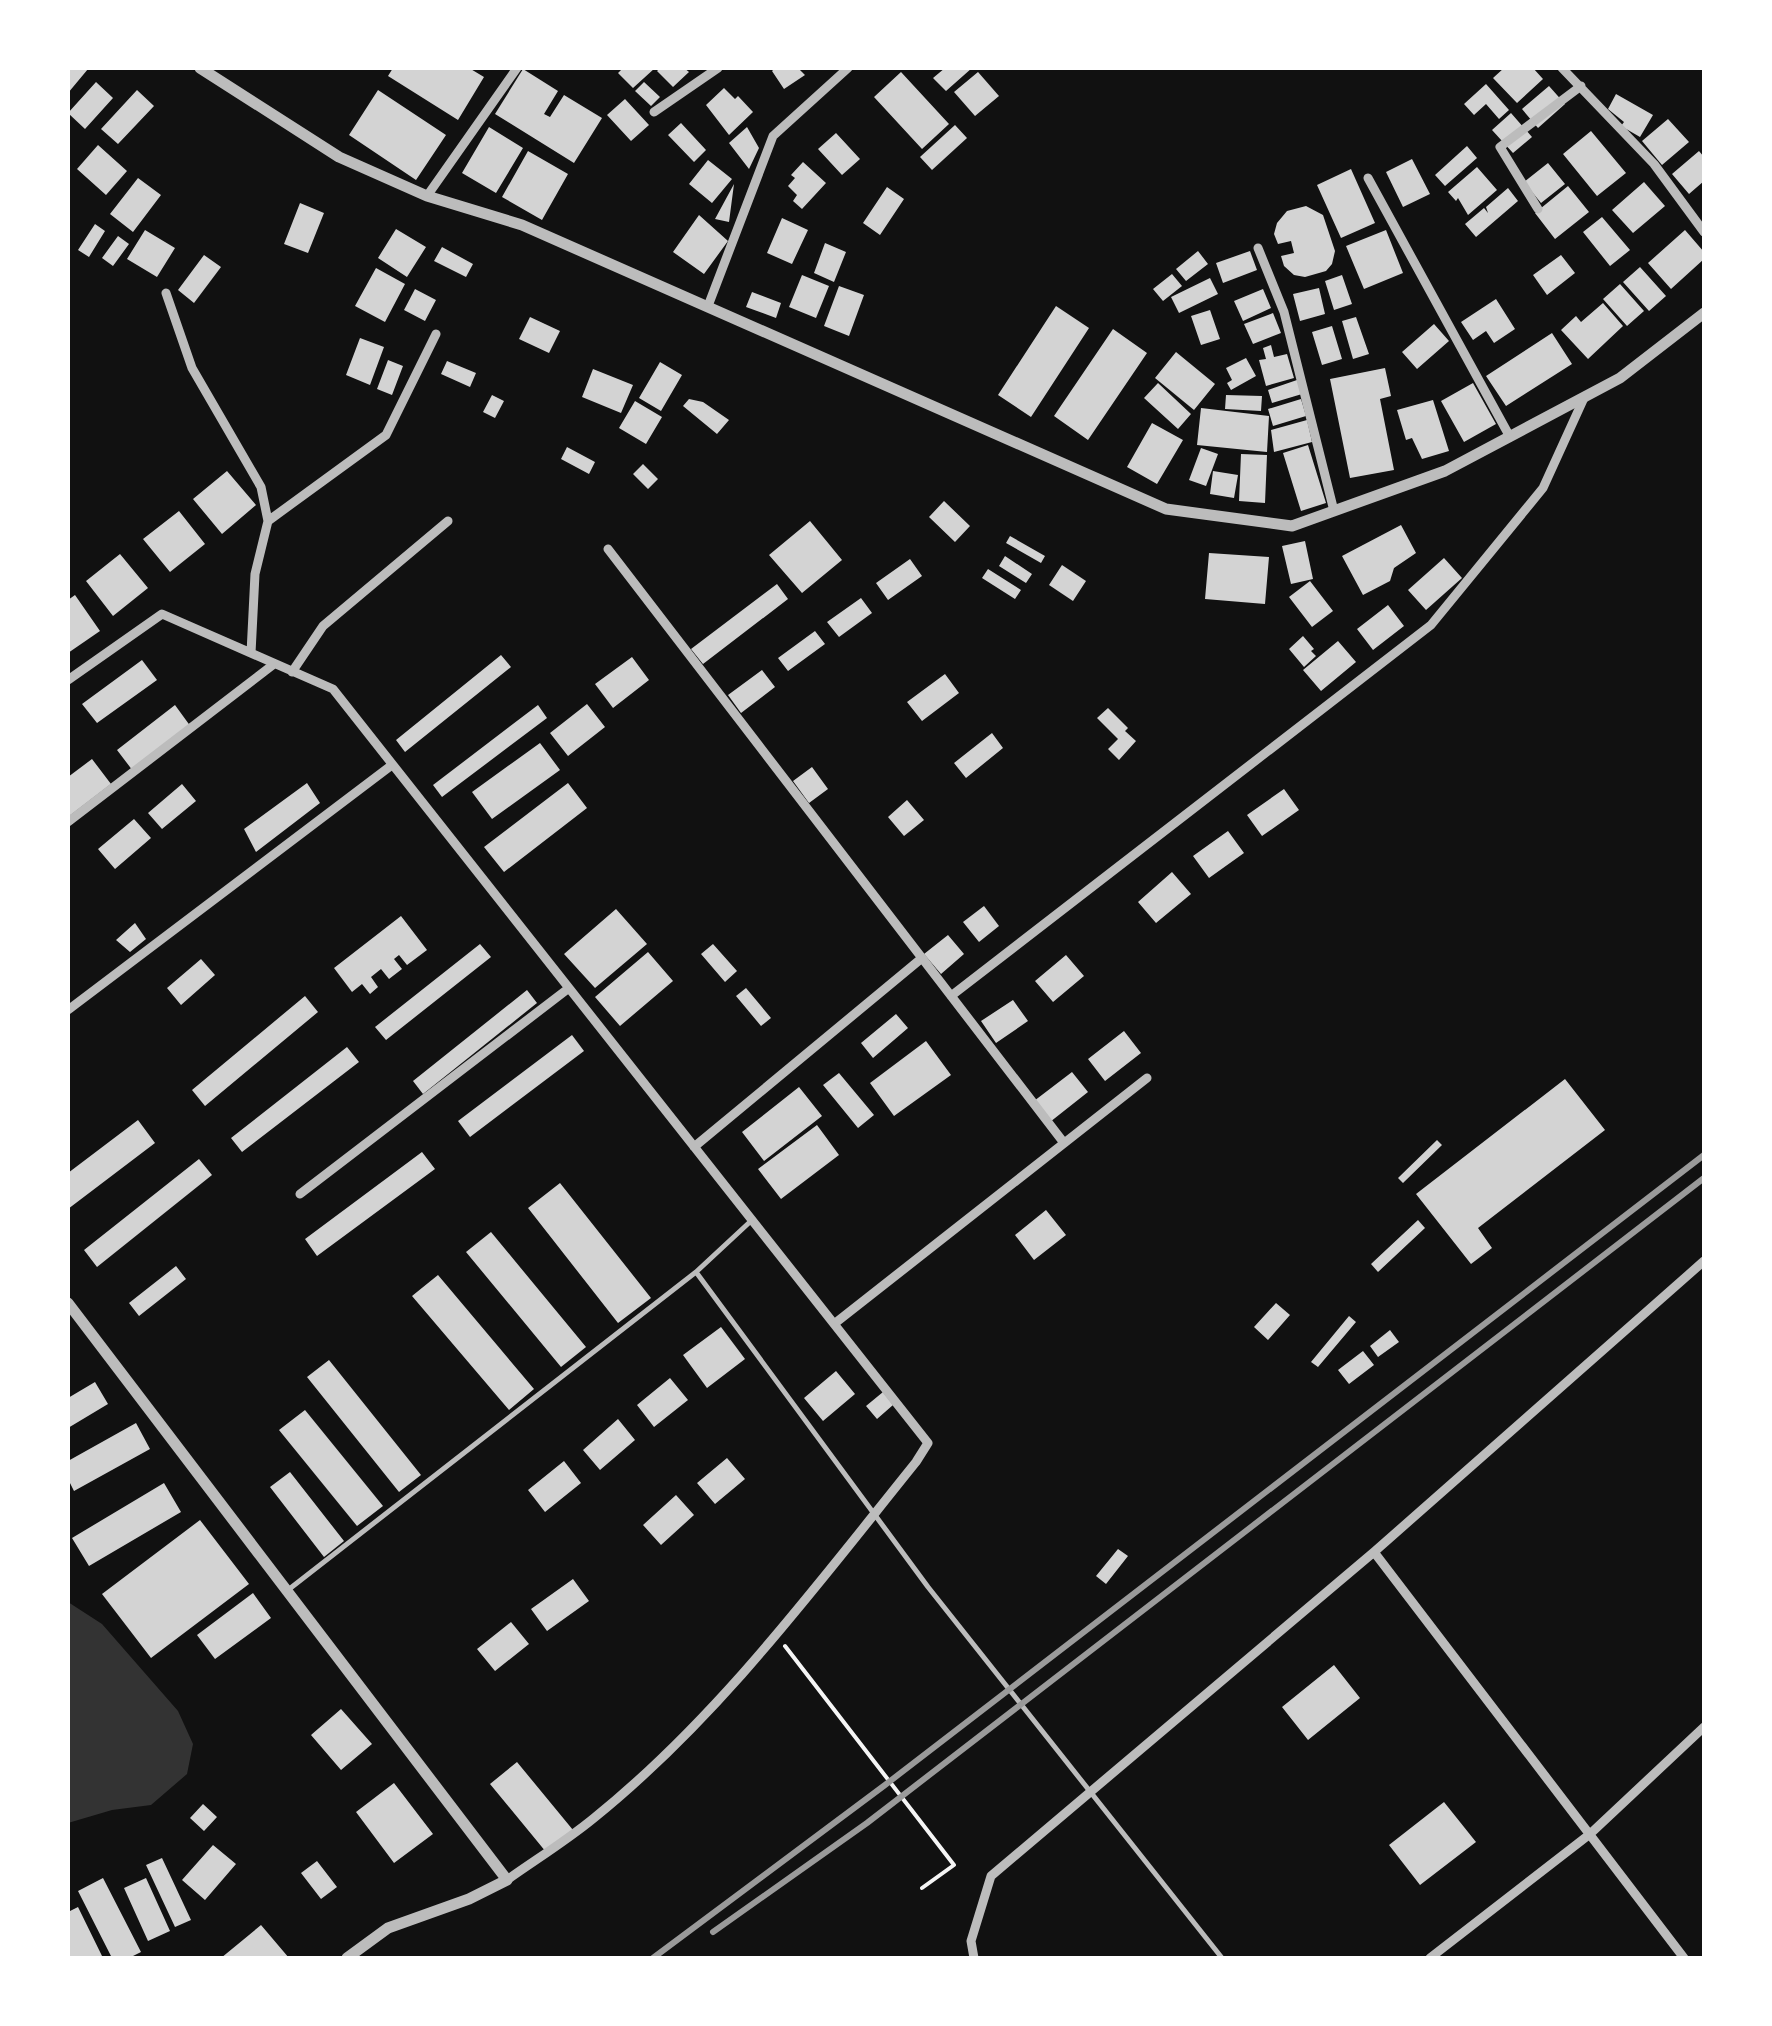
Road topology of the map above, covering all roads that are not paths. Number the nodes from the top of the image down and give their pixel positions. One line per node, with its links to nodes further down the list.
1 (200, 68): 10 (street)
2 (517, 68): 10 (street)
3 (718, 68): 6 (street)
4 (848, 68): 15 (street)
5 (1562, 68): 7 (street)
6 (706, 70): 8 (street)
7 (1581, 86): 11 (street); 12 (street)
8 (654, 112)
9 (1368, 178): 19 (street)
10 (428, 196): 15 (street)
11 (1538, 210)
12 (1704, 232)
13 (1258, 248): 20 (street)
14 (166, 293): 21 (street)
15 (708, 306): 20 (street)
16 (1704, 314): 18 (street)
17 (436, 334): 21 (street)
18 (1585, 396): 19 (street); 32 (street)
19 (1510, 436): 20 (street)
20 (1334, 511)
21 (268, 521): 24 (street)
22 (448, 521): 26 (street)
23 (608, 549): 30 (street)
24 (251, 654): 25 (street); 27 (street)
25 (274, 664): 26 (street); 29 (street)
26 (292, 672): 28 (street)
27 (68, 680)
28 (392, 765): 31 (street); 33 (street)
29 (68, 822)
30 (922, 958): 32 (street); 36 (street)
31 (569, 988): 36 (street); 37 (street)
32 (951, 996): 35 (street)
33 (68, 1010)
34 (1147, 1078): 35 (street)
35 (1064, 1143): 42 (street)
36 (694, 1147): 38 (street)
37 (300, 1194)
38 (752, 1220): 40 (lane); 42 (street)
39 (1704, 1261): 43 (street)
40 (696, 1272): 44 (lane); 50 (lane)
41 (70, 1310): 44 (street)
42 (834, 1324): 47 (street)
43 (1374, 1552): 46 (street); 49 (street)
44 (287, 1591): 47 (street)
45 (1704, 1727): 46 (street)
46 (1590, 1834): 51 (street); 52 (street)
47 (507, 1880): 48 (street)
48 (346, 1958)
49 (974, 1958)
50 (1222, 1958)
51 (1430, 1958)
52 (1684, 1958)

